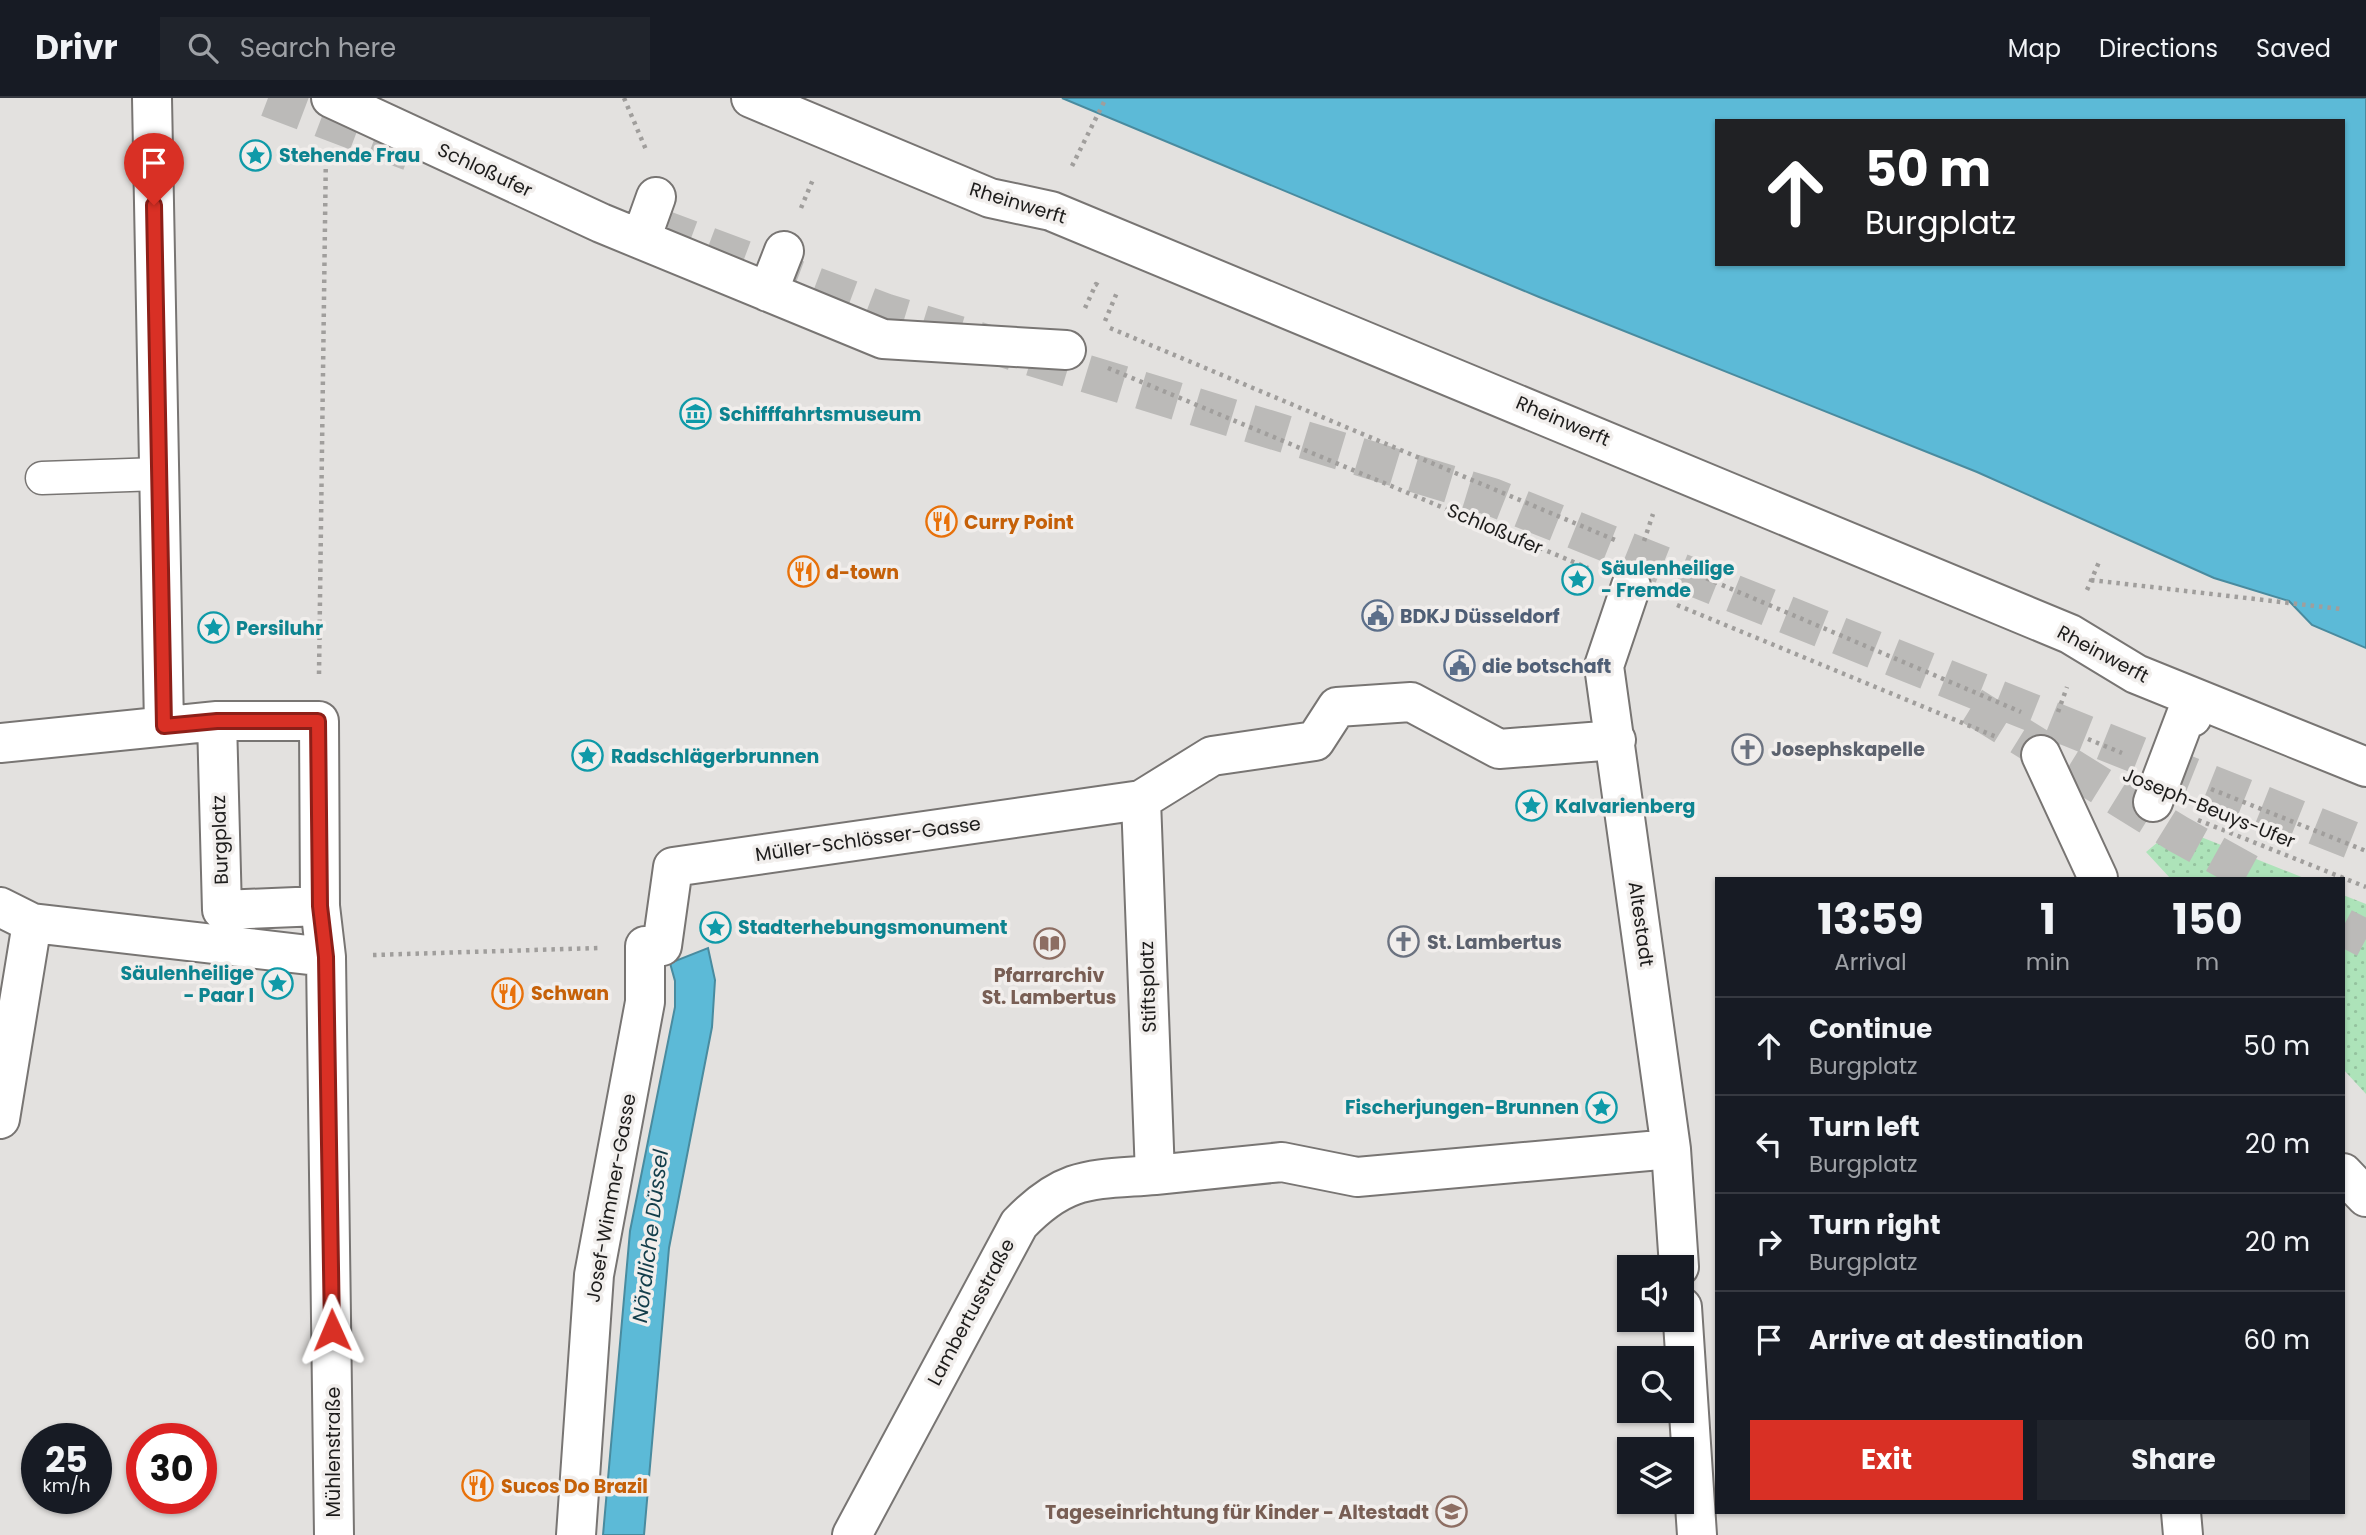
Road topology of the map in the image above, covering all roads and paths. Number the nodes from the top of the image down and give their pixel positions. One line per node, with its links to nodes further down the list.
1 (152, 98): 17 (street)
2 (331, 98): 10 (street, Schloßufer)
3 (624, 98): 9 (path)
4 (751, 98): 6 (street, Rheinwerft)
5 (1105, 98): 8 (path)
6 (833, 132): 11 (path); 34 (street, Rheinwerft)
7 (326, 139): 29 (path)
8 (1070, 172)
9 (656, 197): 10 (street)
10 (641, 239): 13 (street, Schloßufer)
11 (784, 251): 13 (street)
12 (1120, 286): 14 (path)
13 (768, 292): 16 (street, Schloßufer)
14 (1117, 294): 15 (path); 16 (path); 21 (path, Schloßufer)
15 (1130, 299)
16 (1066, 350): 24 (path, Schloßufer)
17 (159, 474): 18 (lane); 30 (street)
18 (42, 478)
19 (1640, 509): 20 (path)
20 (1653, 514)
21 (1628, 545)
22 (1667, 561): 26 (path)
23 (2091, 580): 25 (path)
24 (1631, 586): 31 (street, Altestadt); 33 (path, Schloßufer)
25 (2341, 609)
26 (2027, 714)
27 (2192, 718): 36 (street)
28 (217, 721): 29 (street); 30 (street); 41 (street, Burgplatz)
29 (318, 721): 41 (street)
30 (164, 726): 32 (street)
31 (1616, 740): 35 (street); 46 (street, Altestadt)
32 (0, 743)
33 (2041, 755): 37 (street)
34 (2366, 767)
35 (1141, 800): 43 (street, Müller-Schlösser-Gasse); 47 (street, Stiftsplatz)
36 (2153, 802): 38 (path, Joseph-Beuys-Ufer)
37 (2098, 877)
38 (2341, 877)
39 (2345, 879): 40 (path, Joseph-Beuys-Ufer)
40 (2366, 887)
41 (320, 906): 44 (street, Mühlenstraße)
42 (16, 915): 44 (street); 45 (street)
43 (653, 946): 44 (path); 54 (street, Josef-Wimmer-Gasse)
44 (326, 957): 53 (street, Mühlenstraße)
45 (0, 1119)
46 (1671, 1149): 47 (street); 50 (street, Altestadt)
47 (1156, 1175): 55 (street, Lambertusstraße)
48 (2345, 1175): 49 (street)
49 (2366, 1197)
50 (1678, 1255)
51 (1684, 1332): 56 (street)
52 (2181, 1514): 57 (street)
53 (334, 1535)
54 (576, 1535)
55 (852, 1535)
56 (1697, 1535)
57 (2183, 1535)

